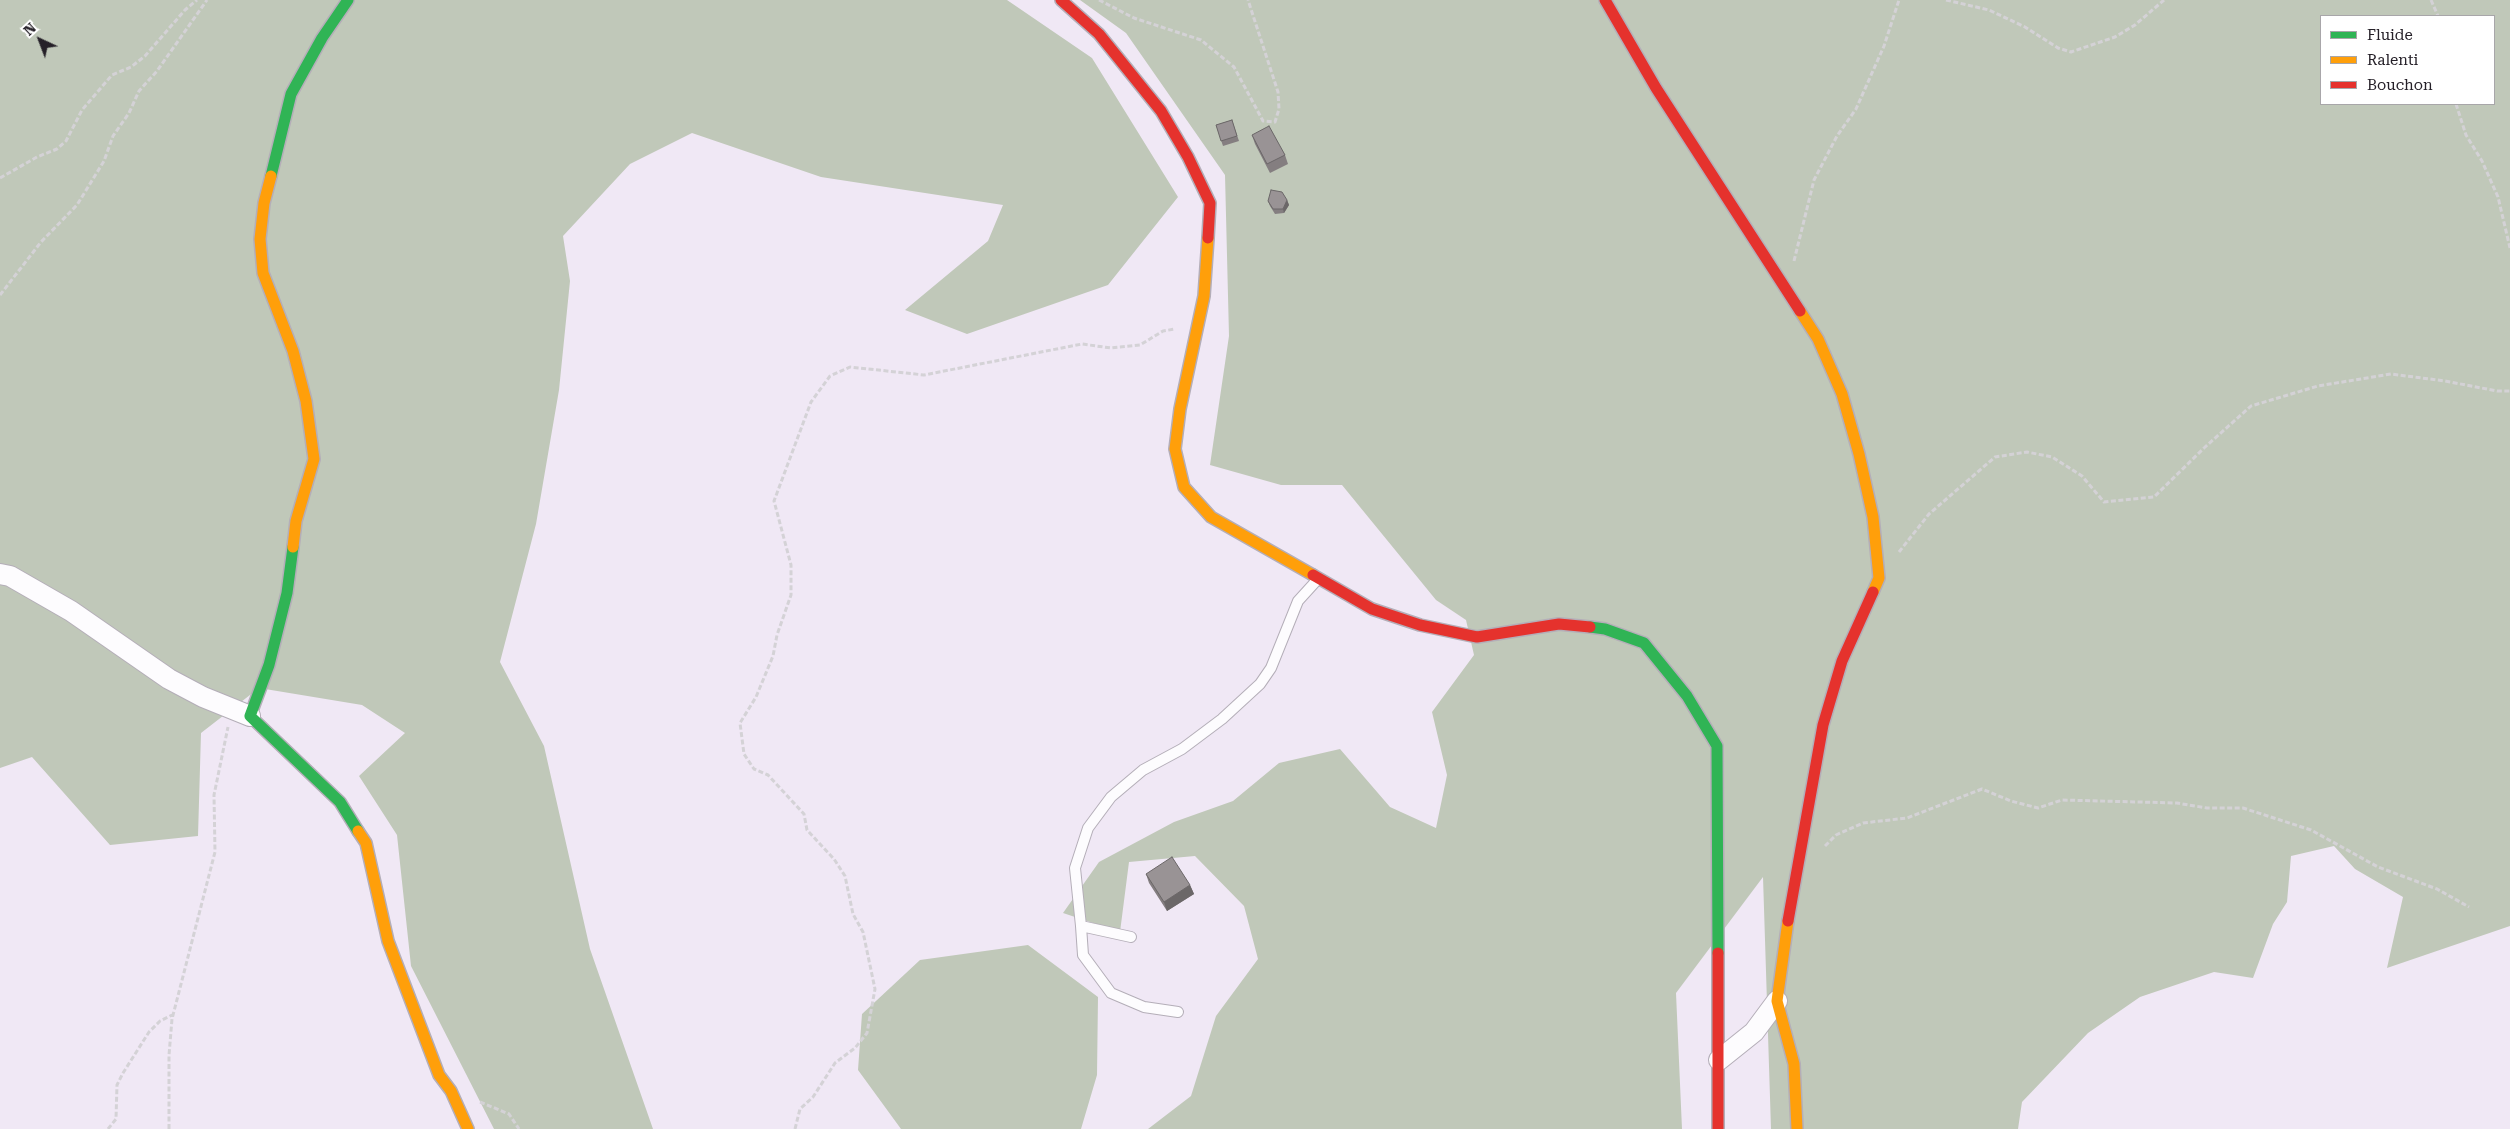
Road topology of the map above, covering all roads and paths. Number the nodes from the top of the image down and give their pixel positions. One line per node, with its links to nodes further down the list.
1 (198, 0): 14 (path)
2 (207, 0): 17 (path)
3 (348, 0): 23 (street)
4 (1061, 0): 18 (street)
5 (1098, 0): 6 (path)
6 (1248, 0)
7 (1605, 0): 16 (street)
8 (1899, 0): 16 (path)
9 (1946, 0): 10 (path)
10 (2164, 0)
11 (2431, 0): 12 (path)
12 (2438, 15)
13 (2456, 105): 15 (path)
14 (0, 178)
15 (2510, 248)
16 (1783, 284): 22 (street)
17 (0, 295)
18 (1197, 328): 21 (street); 37 (path)
19 (2510, 392): 22 (path)
20 (0, 574): 23 (street)
21 (1319, 578): 26 (lane); 31 (street)
22 (1879, 578): 28 (street)
23 (242, 713): 30 (path); 32 (street)
24 (1823, 848): 25 (path)
25 (2469, 907)
26 (1081, 926): 27 (lane); 29 (lane)
27 (1131, 937)
28 (1777, 1001): 31 (street); 39 (street)
29 (1178, 1012)
30 (173, 1014): 33 (path); 34 (path)
31 (1719, 1060): 38 (street)
32 (451, 1091): 35 (street); 36 (path)
33 (108, 1129)
34 (169, 1129)
35 (468, 1129)
36 (519, 1129)
37 (795, 1129)
38 (1718, 1129)
39 (1797, 1129)

